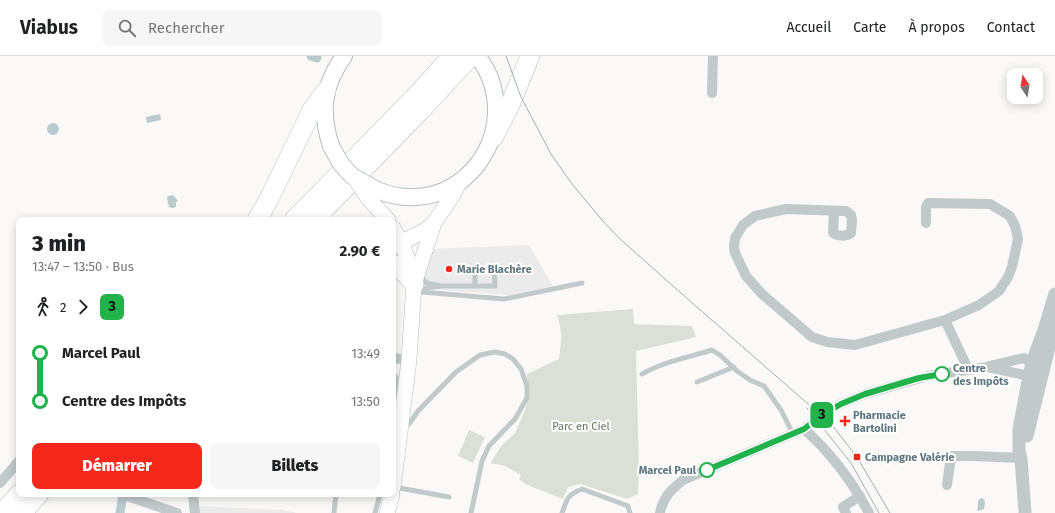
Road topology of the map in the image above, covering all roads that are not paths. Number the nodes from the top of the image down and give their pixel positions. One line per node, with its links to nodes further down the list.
1 (344, 56): 7 (main road)
2 (452, 56): 15 (highway)
3 (471, 56): 16 (highway)
4 (476, 56): 9 (main road)
5 (713, 56): 8 (street)
6 (527, 61): 9 (highway)
7 (326, 91): 12 (main road, bridge); 14 (highway)
8 (712, 93)
9 (504, 106): 10 (highway)
10 (493, 138): 11 (main road)
11 (459, 183): 12 (main road); 18 (main road)
12 (372, 194): 17 (main road)
13 (834, 211): 29 (street)
14 (259, 217)
15 (297, 217)
16 (317, 217)
17 (386, 217)
18 (434, 223): 20 (main road); 25 (main road)
19 (926, 223): 29 (street)
20 (396, 238): 25 (main road)
21 (396, 266): 25 (highway)
22 (475, 269): 27 (lane)
23 (494, 269): 27 (lane)
24 (582, 283): 25 (lane)
25 (417, 285): 26 (lane); 26 (lane); 32 (main road)
26 (441, 286): 27 (lane)
27 (475, 286)
28 (1055, 294): 30 (street)
29 (945, 320): 36 (street)
30 (1052, 324): 33 (street); 33 (street)
31 (396, 358): 32 (street)
32 (409, 360): 40 (main road)
33 (1033, 366): 35 (street); 35 (street); 44 (street); 44 (street)
34 (734, 367): 37 (lane); 39 (lane); 42 (lane)
35 (987, 367): 36 (street)
36 (968, 369): 41 (street)
37 (642, 374)
38 (396, 377): 40 (lane)
39 (697, 382)
40 (397, 422): 43 (main road); 64 (lane)
41 (804, 429): 42 (street); 49 (street)
42 (793, 434): 67 (street)
43 (396, 438)
44 (1021, 458): 47 (street); 70 (street)
45 (16, 464): 46 (street)
46 (1, 480)
47 (947, 485)
48 (396, 488): 57 (lane)
49 (860, 496): 68 (street); 69 (street)
50 (16, 497): 59 (highway)
51 (36, 497): 60 (highway)
52 (130, 497): 61 (street)
53 (193, 497): 62 (street)
54 (336, 497): 63 (lane)
55 (381, 497): 58 (lane)
56 (391, 497): 58 (main road)
57 (449, 497)
58 (384, 512)
59 (2, 513)
60 (22, 513)
61 (177, 513)
62 (195, 513)
63 (334, 513)
64 (471, 513)
65 (562, 513): 66 (lane)
66 (630, 513)
67 (660, 513)
68 (846, 513)
69 (869, 513)
70 (1024, 513)

